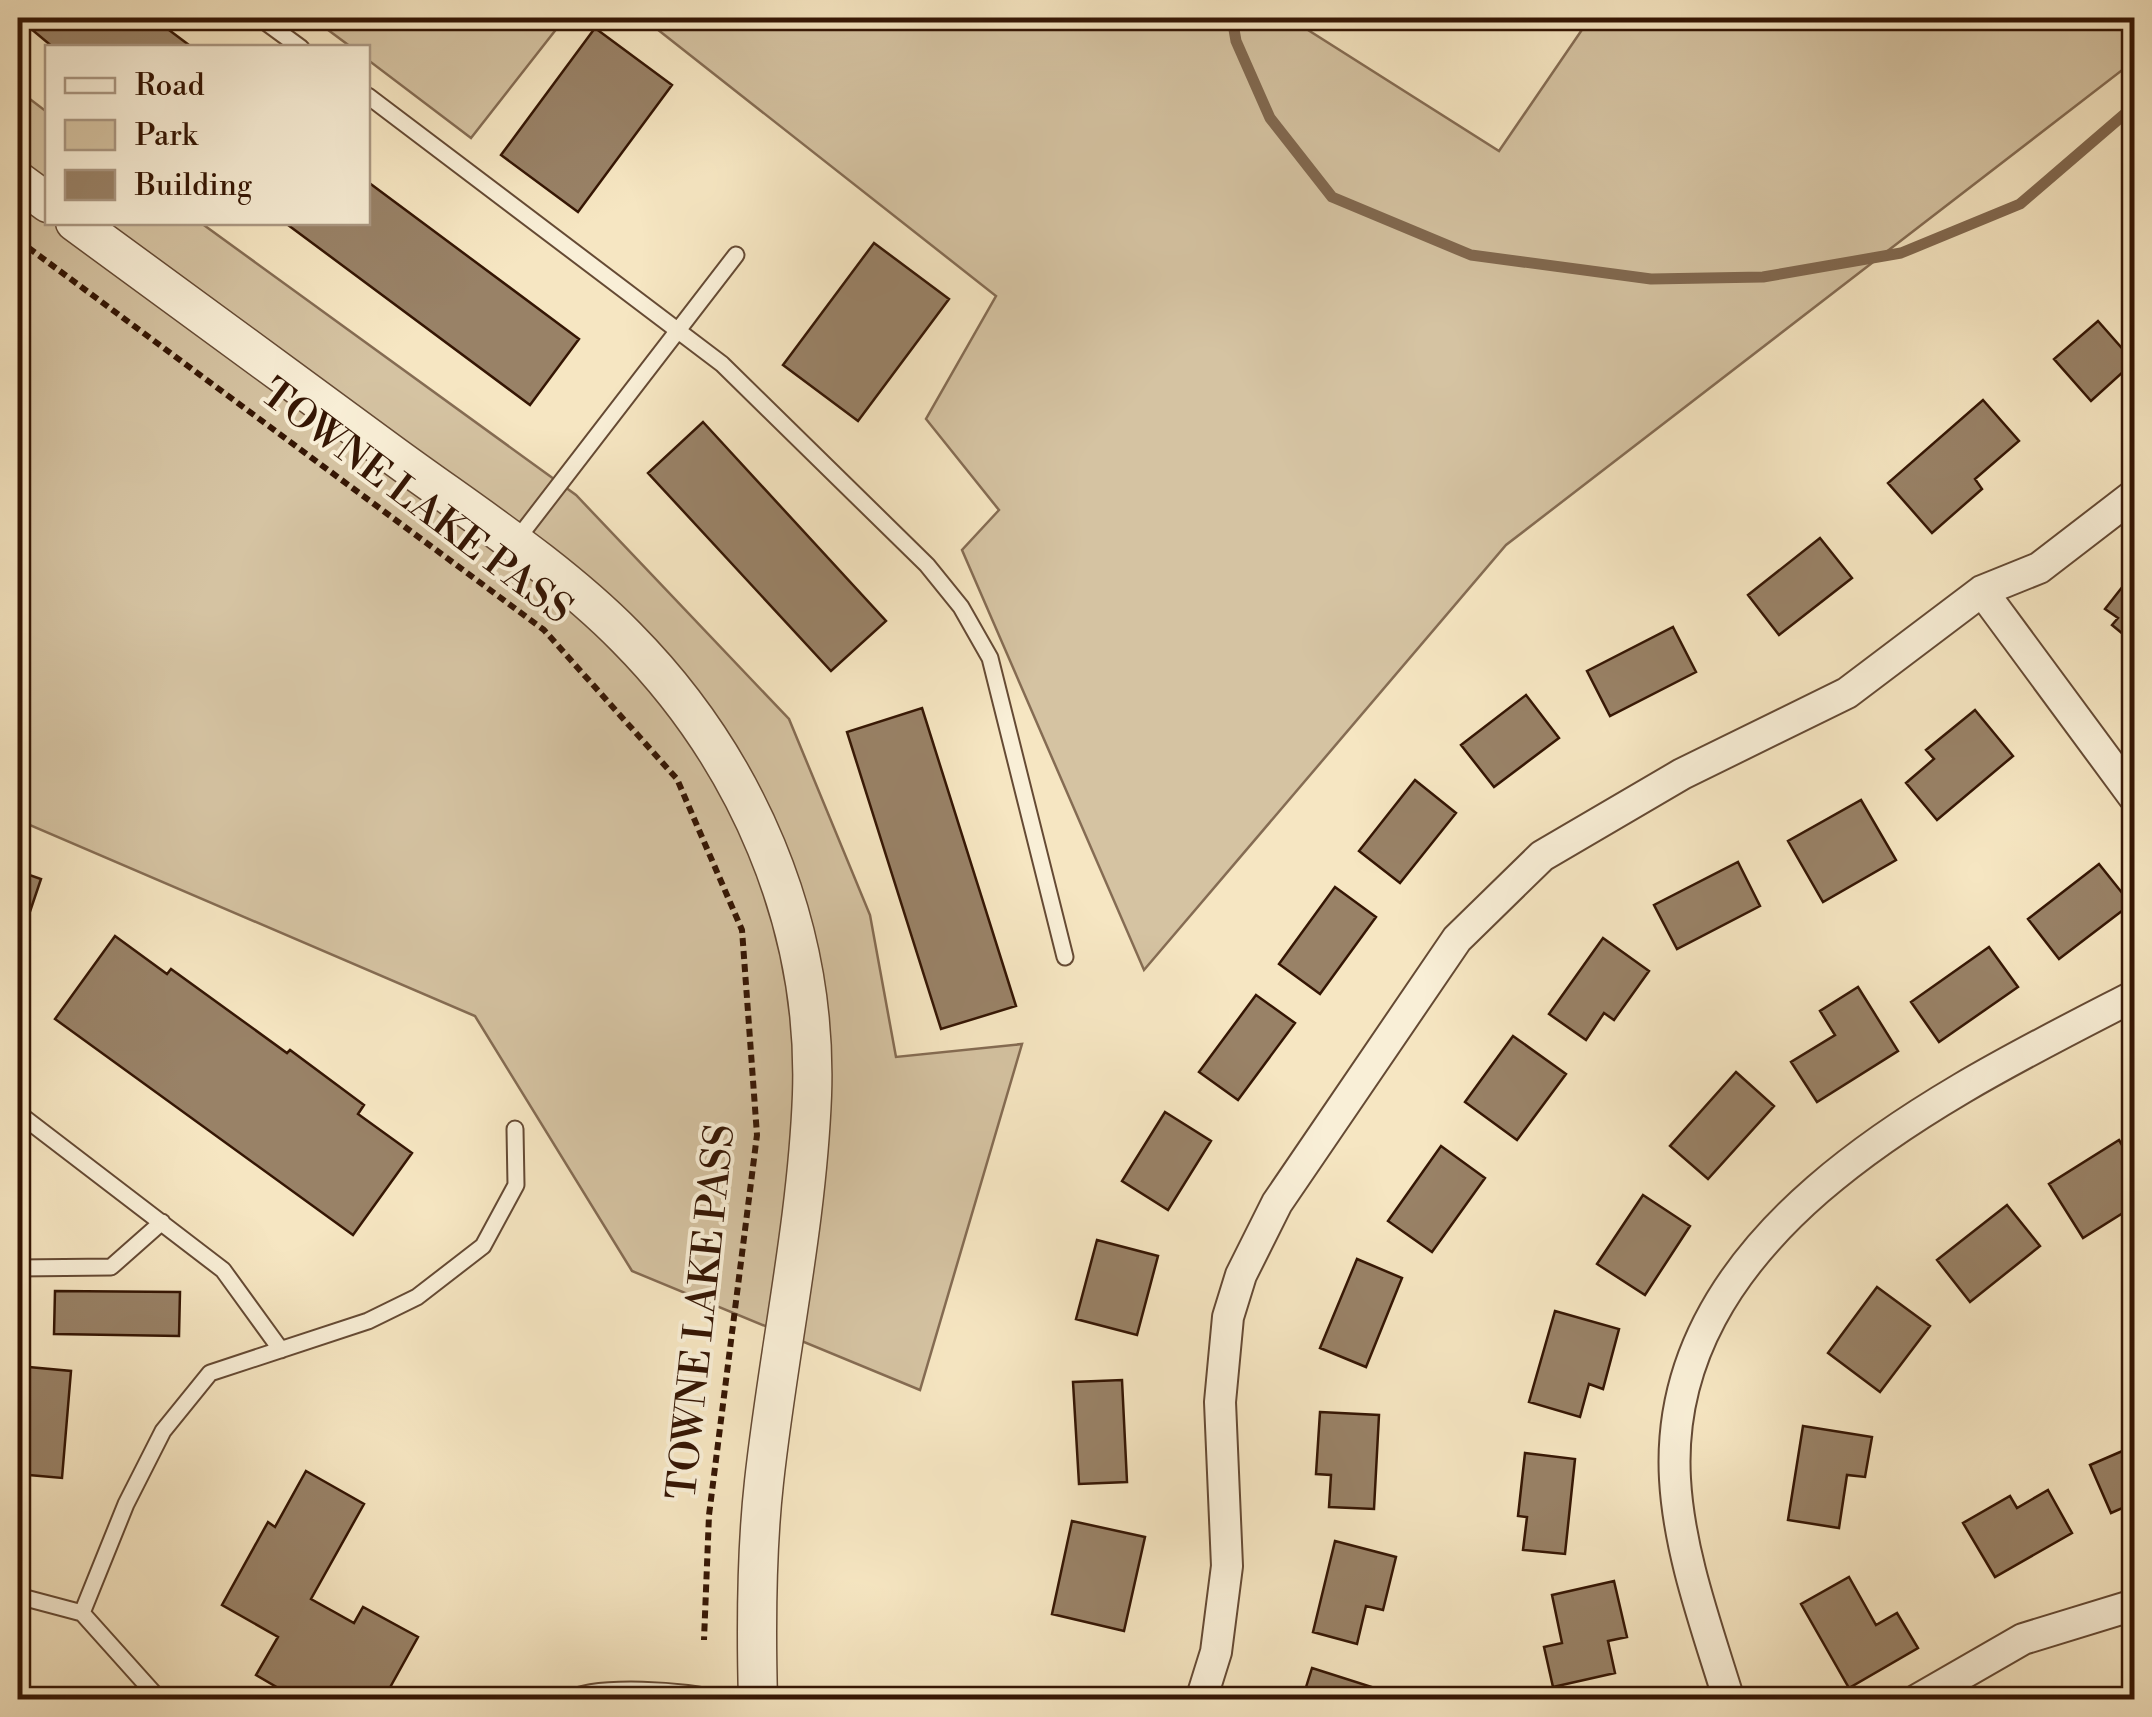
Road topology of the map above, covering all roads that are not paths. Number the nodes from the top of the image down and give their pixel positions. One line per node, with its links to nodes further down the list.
1 (260, 18): 2 (lane)
2 (297, 45)
3 (370, 98): 8 (lane)
4 (18, 181): 5 (street)
5 (45, 200)
6 (79, 225): 10 (street)
7 (736, 254): 8 (lane)
8 (678, 330): 10 (lane); 13 (lane)
9 (2134, 495): 11 (street)
10 (513, 545): 26 (street)
11 (1982, 591): 12 (street); 27 (street)
12 (2134, 796)
13 (1065, 957)
14 (2134, 996): 28 (street)
15 (18, 1113): 17 (lane)
16 (514, 1129): 19 (lane)
17 (162, 1222): 18 (lane); 19 (lane)
18 (18, 1268)
19 (281, 1350): 22 (lane)
20 (18, 1596): 22 (lane)
21 (2134, 1605): 29 (street)
22 (82, 1613): 23 (lane)
23 (160, 1700)
24 (568, 1700): 25 (lane)
25 (720, 1700)
26 (758, 1700)
27 (1202, 1700)
28 (1729, 1700)
29 (1917, 1700)

